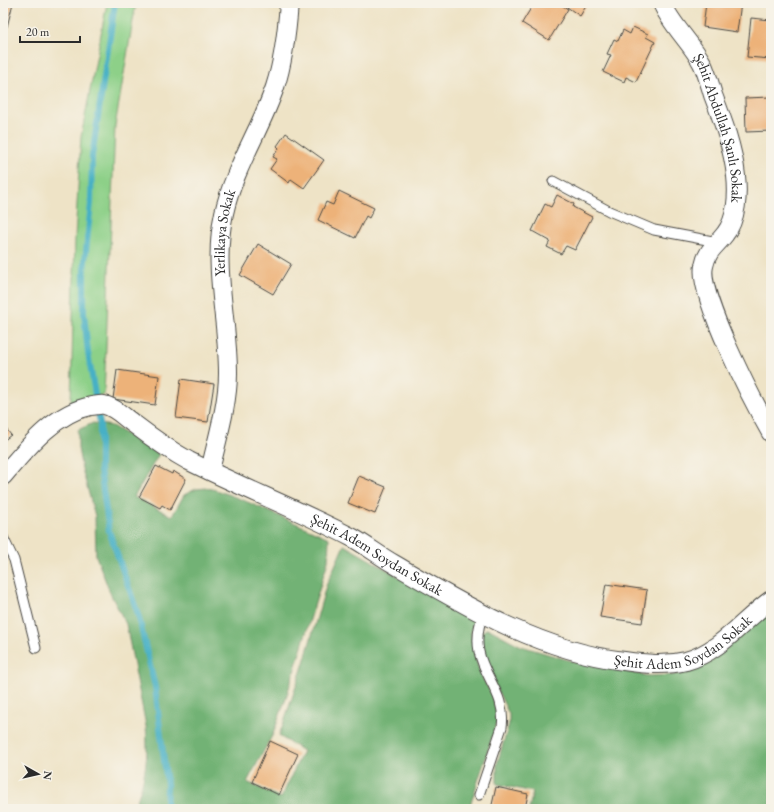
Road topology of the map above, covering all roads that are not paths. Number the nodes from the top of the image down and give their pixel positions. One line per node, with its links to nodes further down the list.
1 (290, 3): 6 (street, Yerlikaya Sokak)
2 (662, 3): 4 (street, Şehit Abdullah Şanlı Sokak)
3 (553, 181): 4 (lane)
4 (718, 242): 5 (street, Şehit Abdullah Şanlı Sokak)
5 (771, 433)
6 (210, 471): 7 (street, Şehit Adem Soydan Sokak); 10 (street, Şehit Adem Soydan Sokak)
7 (3, 476)
8 (3, 537): 11 (lane)
9 (771, 600): 10 (street, Şehit Adem Soydan Sokak)
10 (483, 614): 12 (lane)
11 (36, 648)
12 (479, 795)

